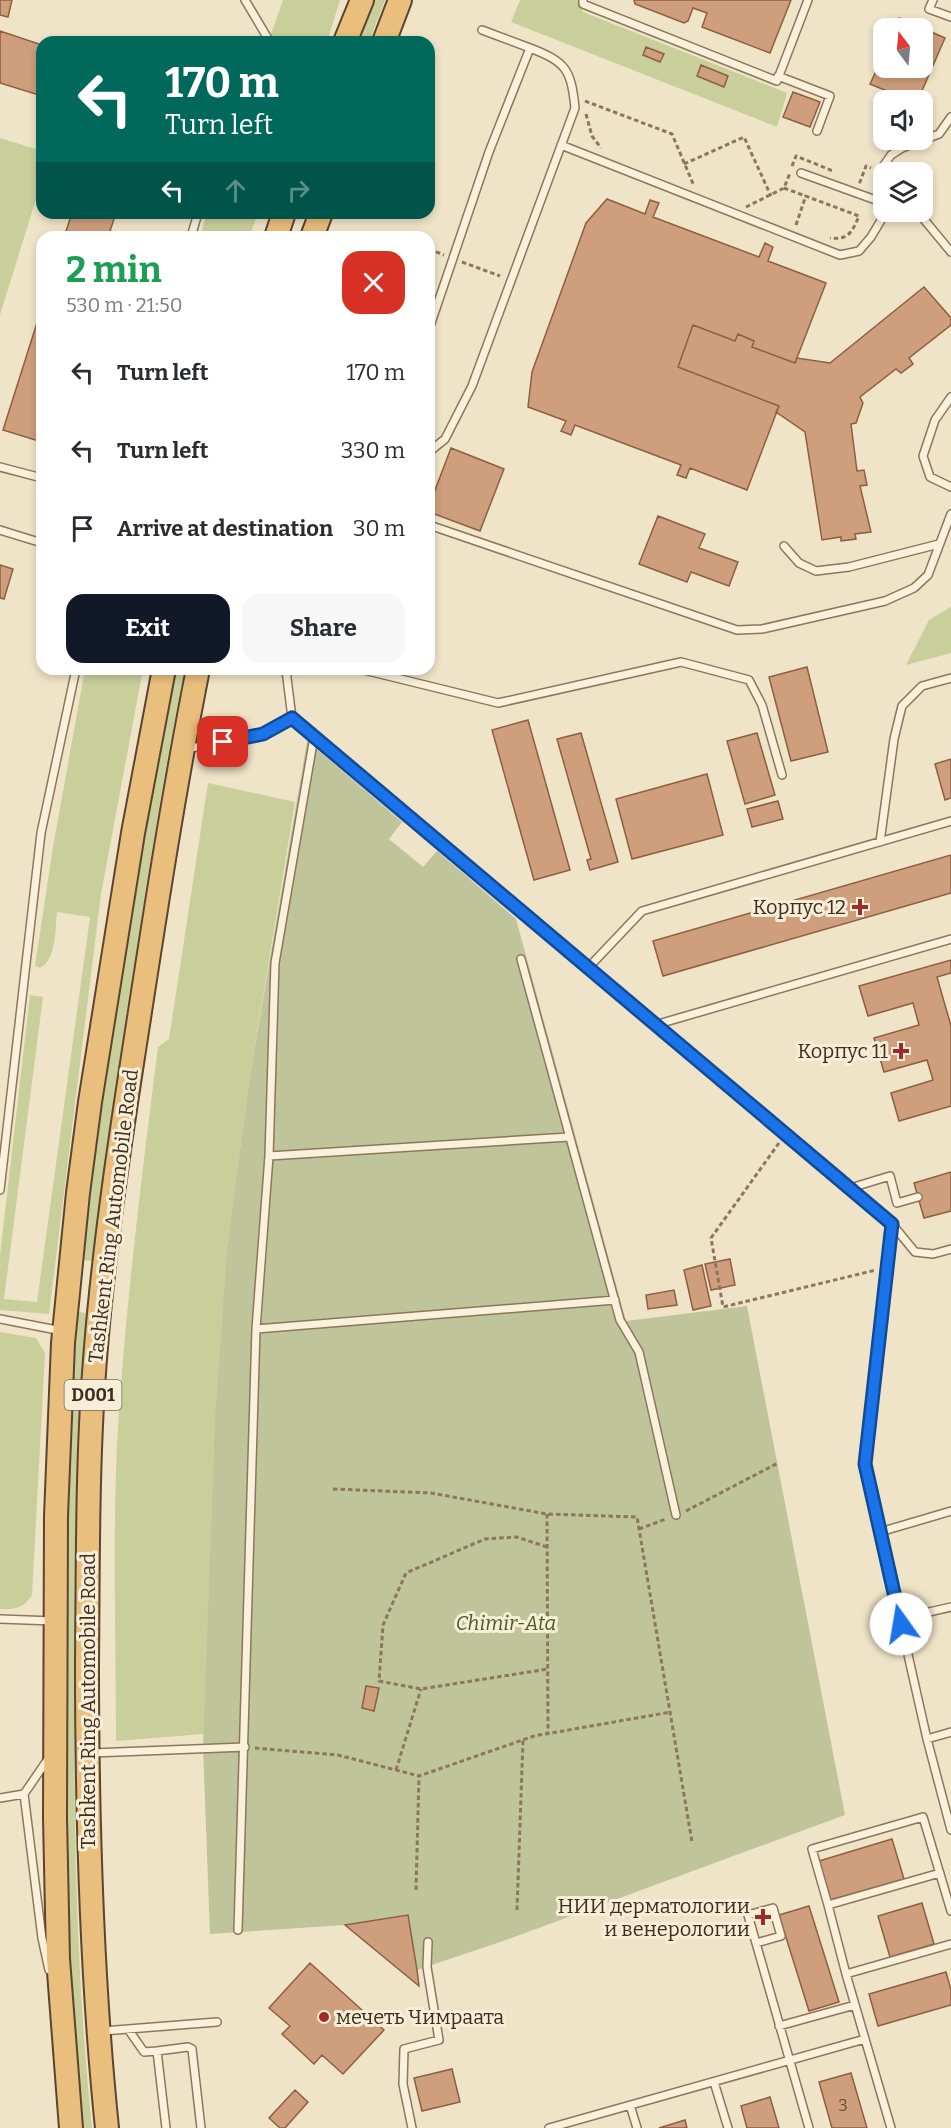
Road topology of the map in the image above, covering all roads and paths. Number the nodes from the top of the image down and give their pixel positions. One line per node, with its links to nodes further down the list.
1 (245, 0): 9 (lane)
2 (362, 0): 10 (highway)
3 (400, 0): 11 (highway)
4 (583, 0): 13 (lane)
5 (808, 0): 13 (lane)
6 (933, 0): 7 (lane)
7 (951, 17)
8 (482, 30): 12 (lane)
9 (266, 36)
10 (347, 36)
11 (386, 36)
12 (530, 48): 16 (lane); 36 (lane)
13 (778, 76): 15 (lane)
14 (951, 117): 18 (lane)
15 (817, 131)
16 (561, 145): 32 (lane); 37 (lane)
17 (604, 151): 19 (path)
18 (885, 162)
19 (684, 164): 24 (path); 27 (path)
20 (873, 168): 23 (path)
21 (801, 173): 28 (lane)
22 (839, 173): 25 (path)
23 (850, 178)
24 (688, 187)
25 (784, 188): 26 (path); 27 (path)
26 (806, 195): 32 (path); 33 (path)
27 (771, 196): 29 (path)
28 (873, 199)
29 (756, 211)
30 (880, 222): 32 (lane)
31 (926, 222): 35 (lane)
32 (791, 235)
33 (828, 238)
34 (435, 251): 36 (path)
35 (951, 252)
36 (453, 258): 37 (path); 38 (lane)
37 (512, 280): 40 (lane)
38 (435, 311)
39 (951, 397): 43 (lane)
40 (435, 447)
41 (0, 467): 42 (lane)
42 (36, 476)
43 (951, 487)
44 (951, 514): 48 (lane)
45 (435, 527): 48 (lane)
46 (0, 530): 47 (lane)
47 (36, 541)
48 (939, 544): 49 (lane)
49 (783, 546)
50 (75, 675): 69 (lane)
51 (163, 675): 75 (highway, Tashkent Ring Automobile Road / D001)
52 (197, 675): 58 (highway, Tashkent Ring Automobile Road / D001)
53 (287, 675): 56 (lane)
54 (384, 675): 59 (lane)
55 (951, 678): 61 (lane)
56 (292, 718): 57 (lane); 58 (lane)
57 (314, 737): 64 (lane); 68 (lane)
58 (183, 750): 76 (highway, Tashkent Ring Automobile Road / D001)
59 (782, 775)
60 (951, 821): 61 (lane)
61 (880, 842): 64 (lane)
62 (951, 939): 65 (lane)
63 (521, 959): 67 (lane)
64 (588, 968): 65 (lane)
65 (655, 1024): 66 (lane)
66 (786, 1134): 70 (lane); 74 (path)
67 (569, 1137): 68 (lane); 77 (lane)
68 (268, 1156): 79 (lane)
69 (0, 1190)
70 (851, 1190): 71 (lane); 72 (lane)
71 (918, 1197)
72 (892, 1224): 73 (lane); 74 (lane)
73 (951, 1249)
74 (888, 1267): 87 (lane)
75 (68, 1284): 76 (highway); 80 (highway, Tashkent Ring Automobile Road / D001)
76 (102, 1288): 102 (highway, Tashkent Ring Automobile Road / D001)
77 (615, 1300): 79 (lane); 85 (lane)
78 (0, 1319): 80 (lane)
79 (256, 1329): 100 (lane)
80 (64, 1331): 91 (highway, Tashkent Ring Automobile Road / D001)
81 (777, 1463): 85 (path)
82 (333, 1489): 84 (path)
83 (951, 1511): 87 (lane)
84 (547, 1514): 86 (path); 88 (path)
85 (676, 1515): 86 (path)
86 (639, 1529): 95 (path)
87 (880, 1533): 92 (lane)
88 (547, 1547): 93 (path); 94 (path)
89 (951, 1607): 92 (lane)
90 (0, 1618): 91 (lane)
91 (56, 1621): 101 (highway, Tashkent Ring Automobile Road / D001)
92 (902, 1628): 98 (lane)
93 (548, 1669): 94 (path); 97 (path)
94 (421, 1689): 103 (path)
95 (670, 1712): 97 (path); 108 (path)
96 (951, 1732): 98 (lane)
97 (548, 1734): 99 (path)
98 (927, 1739): 107 (lane)
99 (523, 1740): 104 (path); 112 (path)
100 (245, 1747): 102 (lane); 103 (path); 114 (lane)
101 (55, 1748): 105 (lane); 122 (highway, Tashkent Ring Automobile Road / D001)
102 (87, 1753): 124 (highway, Tashkent Ring Automobile Road / D001)
103 (396, 1770): 104 (path)
104 (419, 1776): 110 (path)
105 (24, 1794): 106 (lane); 122 (lane)
106 (0, 1798)
107 (951, 1830)
108 (692, 1842)
109 (940, 1873): 111 (lane); 111 (lane); 113 (lane)
110 (416, 1890)
111 (828, 1905): 118 (lane)
112 (517, 1910)
113 (951, 1911)
114 (238, 1930)
115 (428, 1942): 134 (lane)
116 (756, 1943): 116 (lane); 121 (lane)
117 (951, 1944): 118 (lane)
118 (846, 1974): 119 (lane)
119 (855, 2005): 121 (lane); 125 (lane)
120 (217, 2022): 123 (lane)
121 (779, 2026): 127 (lane)
122 (62, 2028): 130 (highway, Tashkent Ring Automobile Road / D001)
123 (128, 2029): 124 (lane); 126 (lane)
124 (98, 2031): 131 (highway, Tashkent Ring Automobile Road / D001)
125 (865, 2039): 127 (lane); 139 (lane)
126 (157, 2051): 132 (lane); 133 (lane)
127 (789, 2061): 128 (lane); 138 (lane)
128 (714, 2082): 129 (lane); 137 (lane)
129 (630, 2105): 135 (lane); 136 (lane)
130 (70, 2128)
131 (107, 2128)
132 (166, 2128)
133 (201, 2128)
134 (412, 2128)
135 (549, 2128)
136 (637, 2128)
137 (728, 2128)
138 (809, 2128)
139 (891, 2128)

